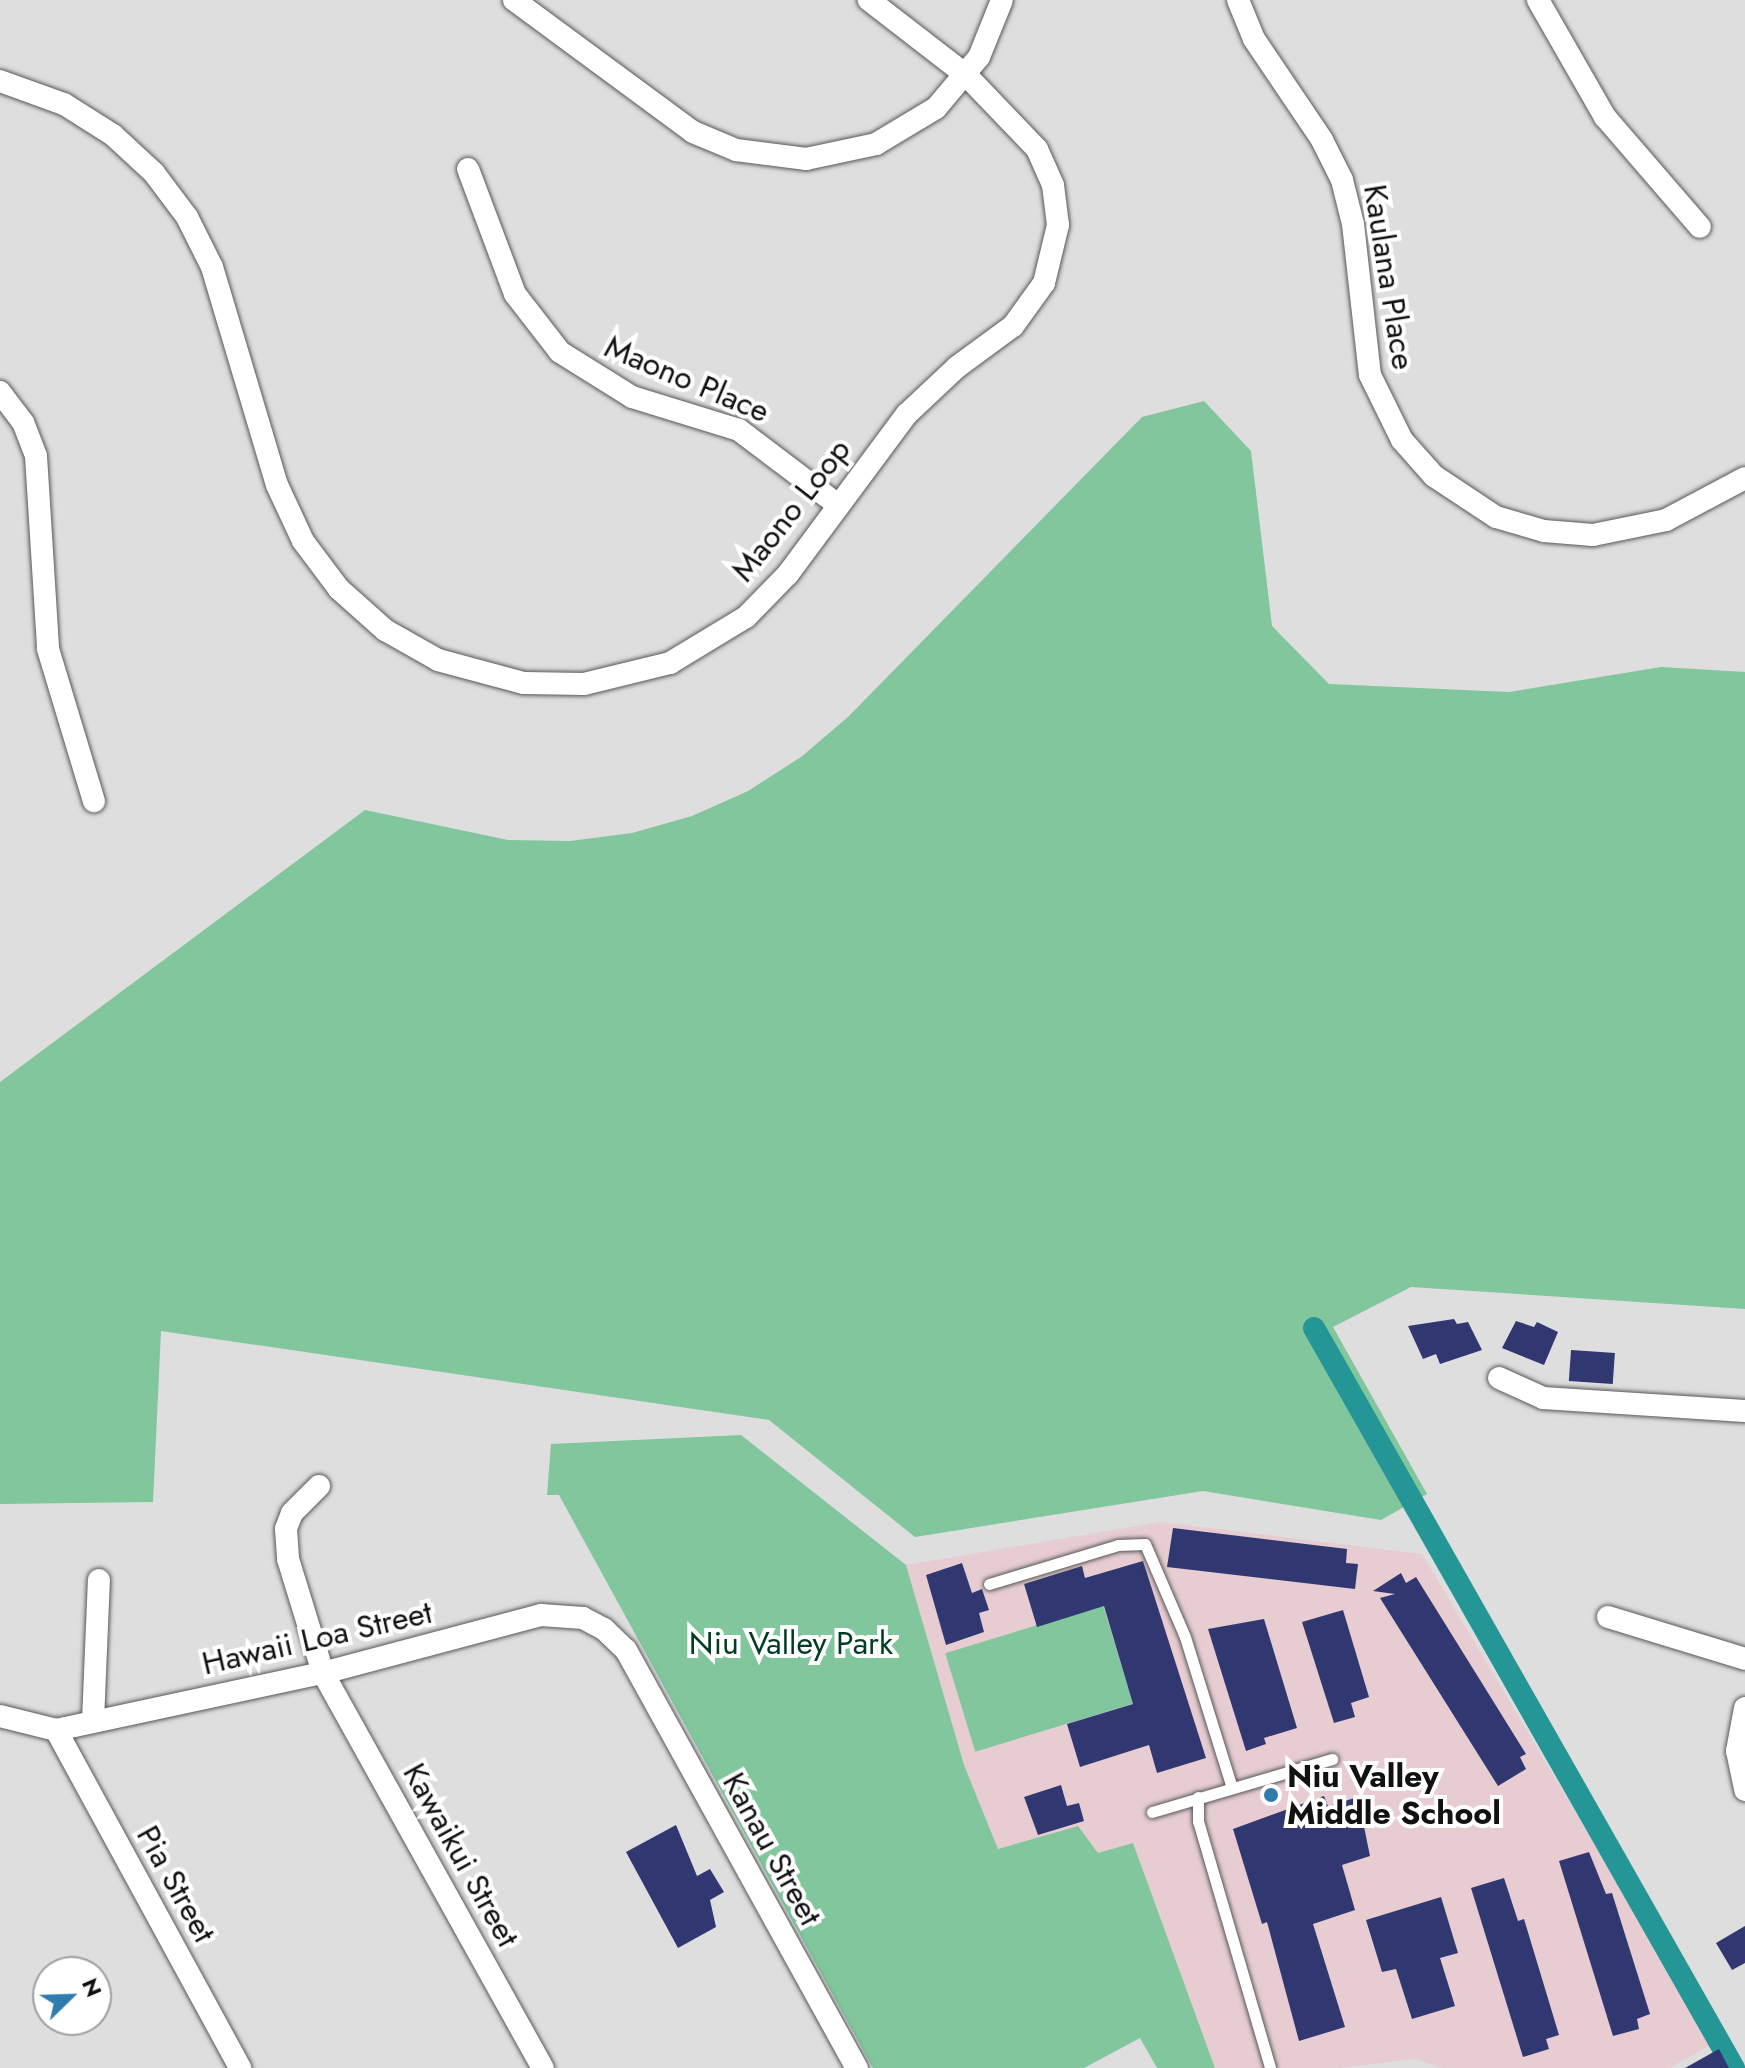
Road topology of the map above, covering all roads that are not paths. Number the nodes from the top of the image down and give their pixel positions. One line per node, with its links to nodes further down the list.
1 (514, 0): 6 (street)
2 (869, 0): 6 (street, Maono Loop)
3 (1002, 0): 6 (street)
4 (1238, 0): 11 (street, Kaulana Place)
5 (1538, 0): 9 (street)
6 (966, 75): 12 (street, Maono Loop)
7 (0, 81): 12 (street, Maono Loop)
8 (468, 169): 12 (street, Maono Place)
9 (1700, 227)
10 (0, 392): 13 (street)
11 (1745, 478)
12 (838, 505)
13 (94, 801)
14 (1499, 1378): 15 (street)
15 (1745, 1411)
16 (319, 1486): 22 (street, Kawaikui Street)
17 (99, 1580): 25 (street)
18 (989, 1584): 28 (lane)
19 (1608, 1617): 20 (street)
20 (1745, 1659)
21 (632, 1661): 22 (street, Hawaii Loa Street); 34 (street, Kanau Street)
22 (323, 1673): 25 (street, Hawaii Loa Street); 33 (street, Kawaikui Street)
23 (1745, 1708): 29 (street)
24 (0, 1716): 26 (street, Hawaii Loa Street)
25 (93, 1721): 26 (street, Hawaii Loa Street)
26 (56, 1730): 32 (street, Pia Street)
27 (1332, 1759): 28 (lane)
28 (1232, 1788): 30 (lane)
29 (1745, 1790)
30 (1198, 1797): 31 (lane); 35 (lane)
31 (1152, 1812)
32 (240, 2068)
33 (543, 2068)
34 (857, 2068)
35 (1270, 2068)

